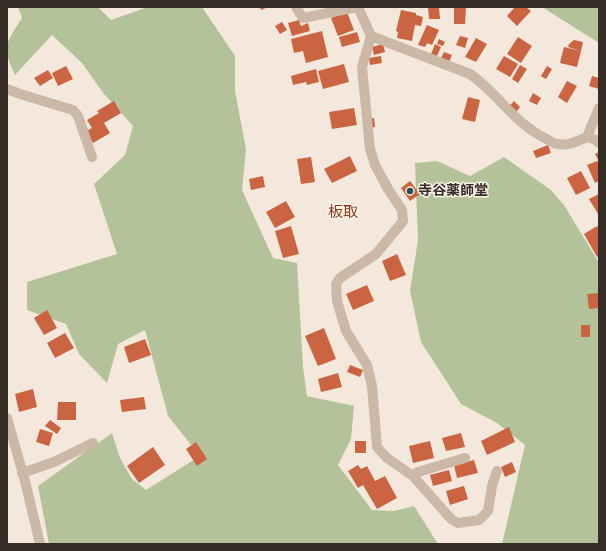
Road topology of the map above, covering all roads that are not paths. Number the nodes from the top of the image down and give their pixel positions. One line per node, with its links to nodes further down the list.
1 (296, 7): 2 (street)
2 (357, 7): 3 (street)
3 (371, 36): 6 (street); 14 (street)
4 (7, 88): 8 (street)
5 (599, 108): 6 (street)
6 (587, 137): 7 (street)
7 (599, 143)
8 (92, 157)
9 (7, 418): 13 (street)
10 (93, 443): 13 (street)
11 (465, 458): 14 (street)
12 (496, 471): 14 (street)
13 (22, 473): 15 (street)
14 (414, 476)
15 (40, 544)

